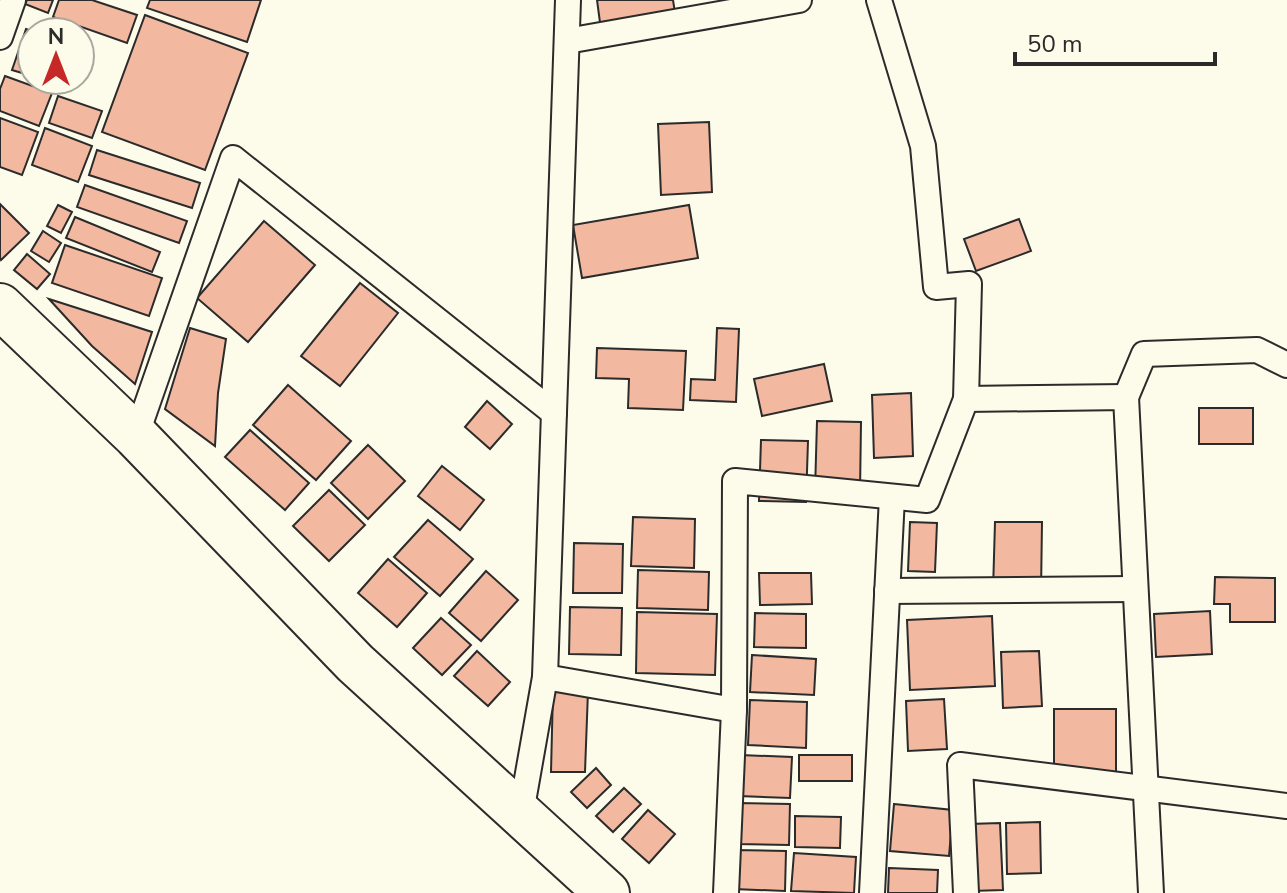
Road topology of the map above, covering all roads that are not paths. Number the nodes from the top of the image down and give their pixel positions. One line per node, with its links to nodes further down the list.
1 (13, 0): 5 (street)
2 (568, 0): 6 (street)
3 (799, 0): 6 (street)
4 (879, 0): 10 (street)
5 (0, 37)
6 (567, 41): 11 (street)
7 (0, 306): 12 (highway)
8 (1287, 365): 9 (street)
9 (1126, 397): 10 (street); 14 (street)
10 (966, 399): 13 (street)
11 (554, 413): 12 (street); 16 (street)
12 (136, 436): 20 (highway)
13 (892, 497): 15 (street); 17 (street)
14 (1135, 589): 15 (street); 18 (street)
15 (887, 591): 23 (street)
16 (545, 677): 17 (street); 20 (street)
17 (734, 710): 22 (street)
18 (1145, 787): 19 (street); 24 (street); 25 (street)
19 (1287, 806)
20 (521, 813): 21 (highway)
21 (606, 892)
22 (726, 893)
23 (872, 893)
24 (966, 893)
25 (1151, 893)

